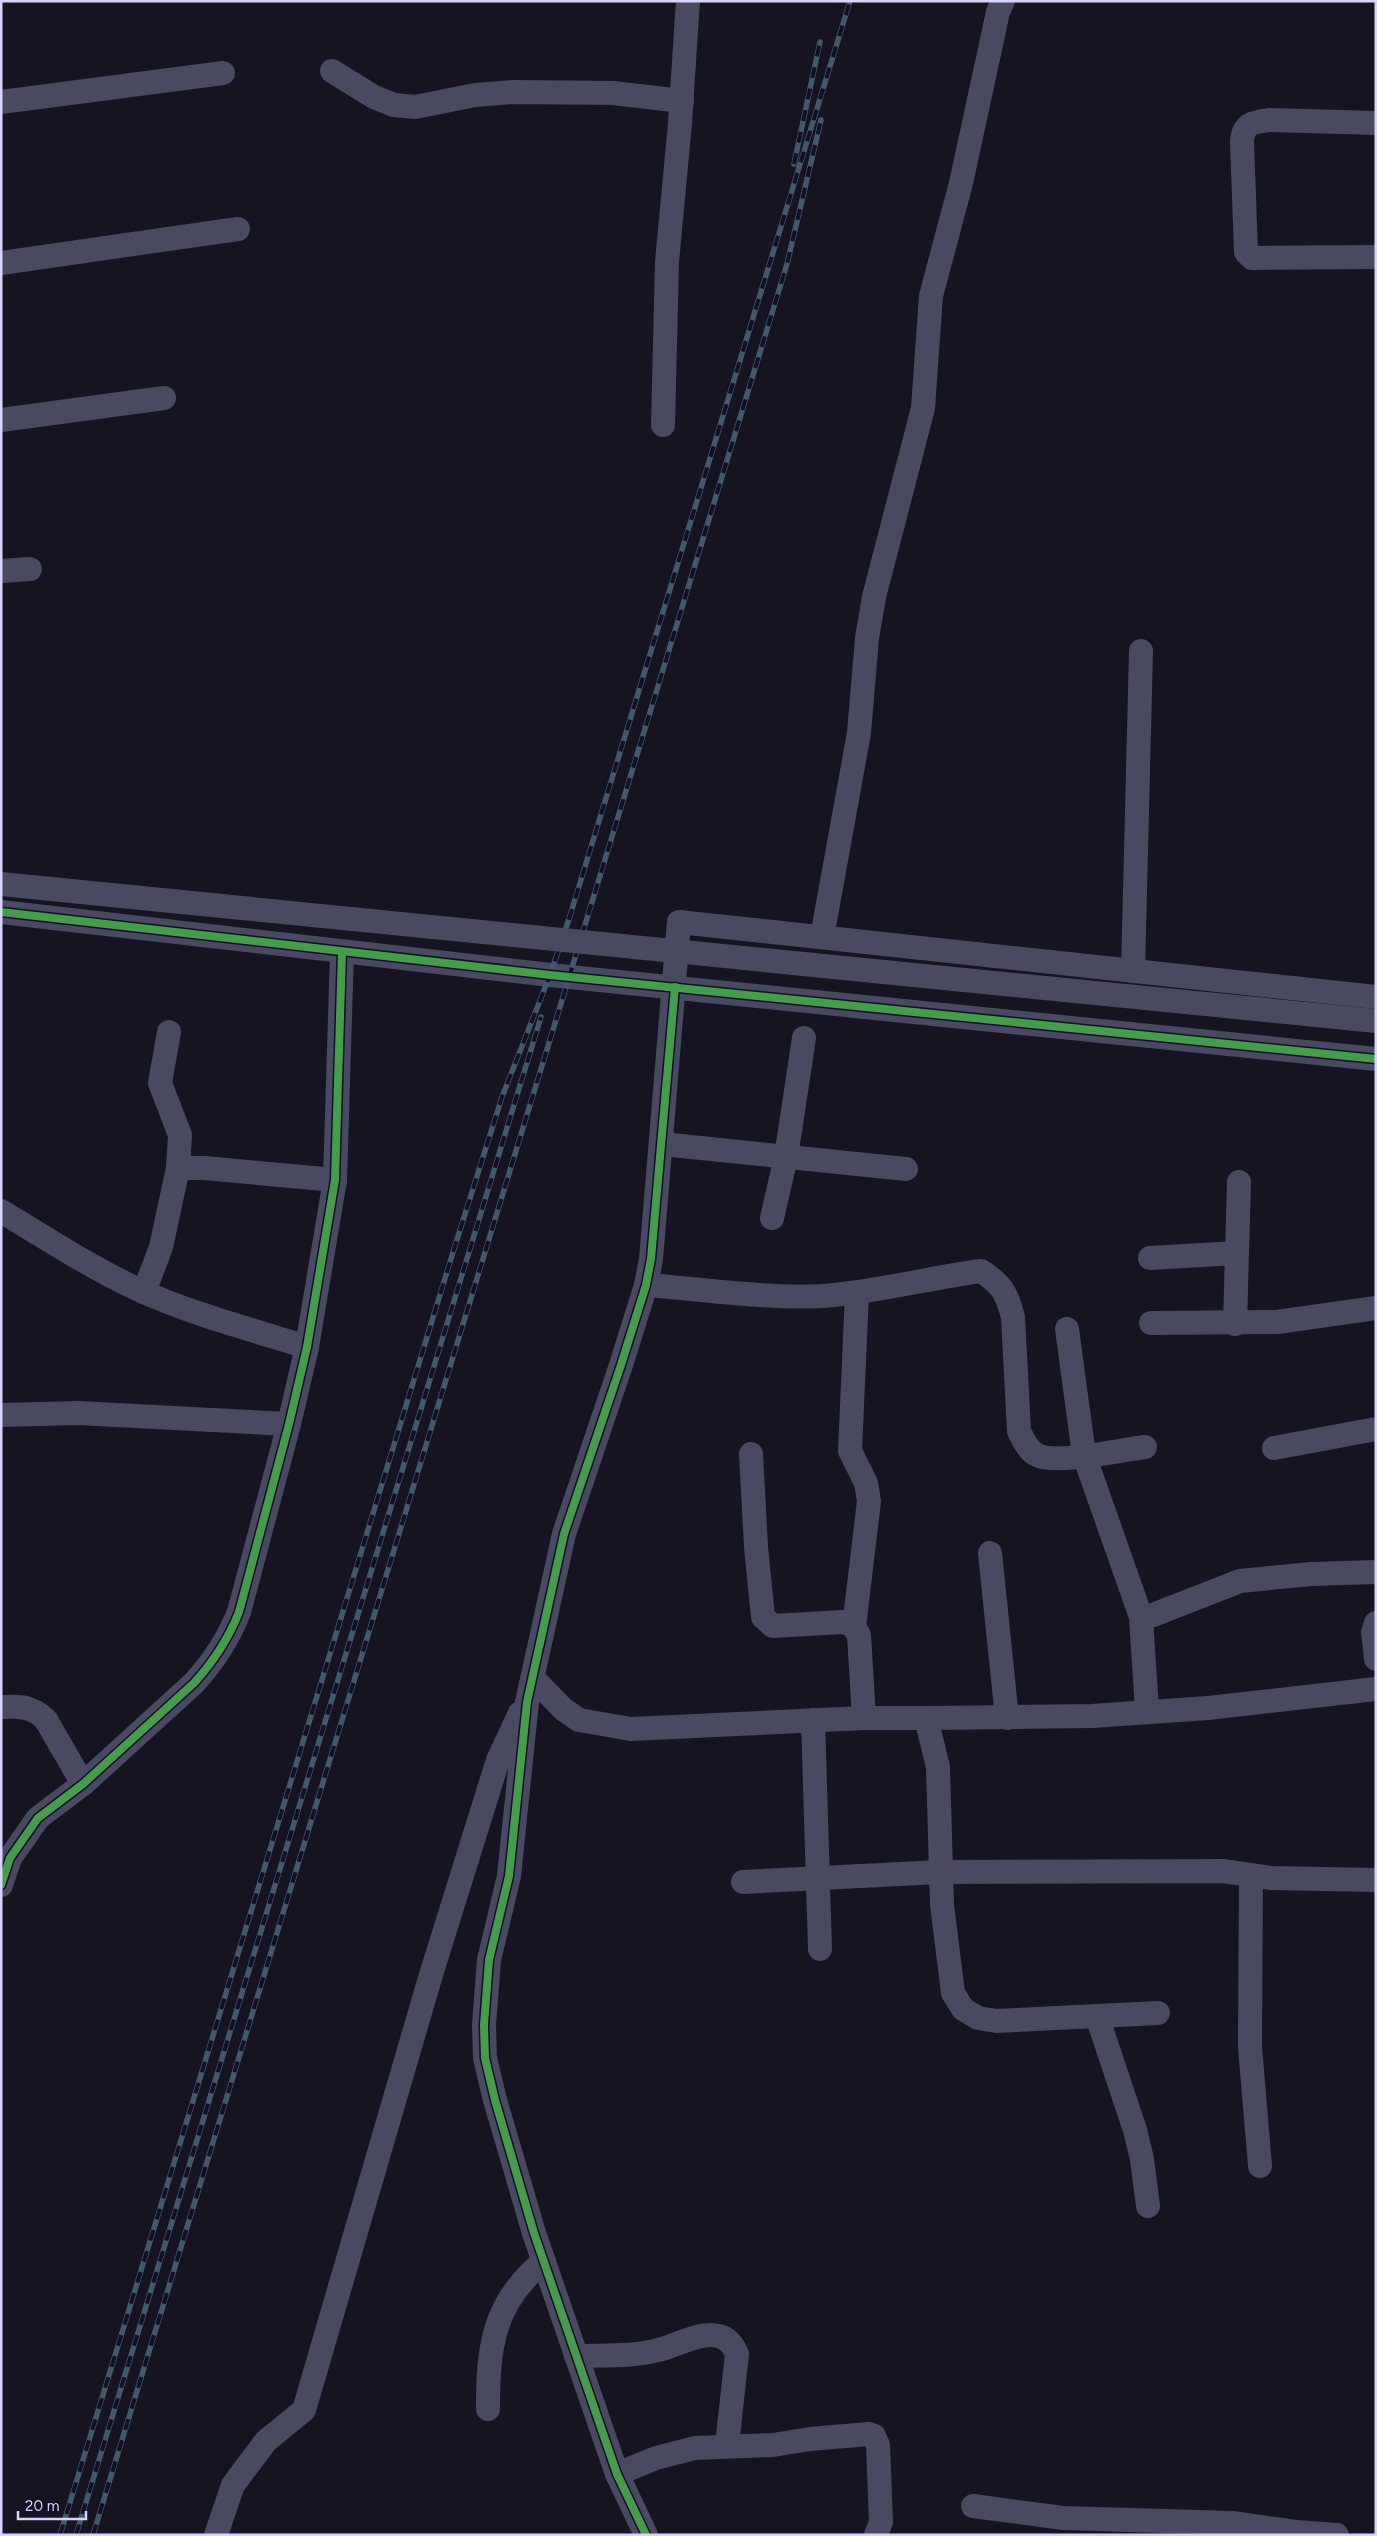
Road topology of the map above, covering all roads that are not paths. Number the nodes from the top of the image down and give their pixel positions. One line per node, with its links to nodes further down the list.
1 (688, 1): 5 (street)
2 (1003, 1): 19 (street)
3 (332, 71): 5 (street)
4 (223, 72): 6 (street)
5 (682, 101): 13 (street)
6 (1, 102)
7 (1376, 123): 9 (street)
8 (238, 230): 10 (street)
9 (1376, 257)
10 (1, 263)
11 (164, 398): 12 (street)
12 (1, 420)
13 (663, 425)
14 (30, 568): 15 (street)
15 (1, 571)
16 (1141, 651): 21 (street)
17 (1, 884): 24 (street, bridge)
18 (1, 912): 20 (street)
19 (822, 937): 21 (street); 22 (street)
20 (342, 952): 22 (street); 32 (street)
21 (1133, 971): 23 (street)
22 (675, 987): 27 (street); 28 (street)
23 (1376, 997)
24 (1376, 1021)
25 (169, 1032): 30 (street)
26 (804, 1038): 29 (street)
27 (1376, 1059)
28 (662, 1144): 29 (street); 38 (street)
29 (786, 1157): 31 (street); 35 (street)
30 (178, 1168): 32 (street); 39 (street)
31 (906, 1169)
32 (335, 1180): 45 (street)
33 (1240, 1182): 36 (street)
34 (1, 1211): 39 (street)
35 (772, 1218)
36 (1237, 1253): 37 (street); 43 (street)
37 (1150, 1258)
38 (646, 1285): 40 (street); 59 (street)
39 (144, 1292): 45 (street)
40 (857, 1293): 52 (street); 57 (street)
41 (1376, 1308): 43 (street)
42 (1151, 1323): 43 (street)
43 (1235, 1324)
44 (1067, 1329): 52 (street)
45 (307, 1347): 47 (street)
46 (1, 1415): 47 (street)
47 (289, 1424): 67 (street)
48 (1376, 1429): 50 (street)
49 (1145, 1447): 52 (street)
50 (1274, 1448)
51 (751, 1454): 57 (street)
52 (1084, 1455): 55 (street)
53 (990, 1553): 65 (street)
54 (1376, 1572): 55 (street)
55 (1140, 1617): 62 (street)
56 (1376, 1623): 58 (street)
57 (854, 1627): 63 (street)
58 (1376, 1658)
59 (531, 1685): 66 (street); 79 (street); 86 (street)
60 (1376, 1689): 62 (street)
61 (1, 1707): 67 (street)
62 (1147, 1711): 65 (street)
63 (864, 1718): 64 (street); 66 (street)
64 (926, 1718): 65 (street); 68 (street)
65 (1007, 1718)
66 (813, 1720): 70 (street)
67 (83, 1784): 73 (street)
68 (940, 1872): 69 (street); 70 (street); 76 (street)
69 (1251, 1875): 71 (street); 77 (street)
70 (818, 1879): 72 (street); 74 (street)
71 (1376, 1880)
72 (743, 1882)
73 (1, 1885)
74 (820, 1949)
75 (1158, 2012): 76 (street)
76 (1097, 2016): 78 (street)
77 (1260, 2166)
78 (1148, 2206)
79 (544, 2261): 80 (street); 81 (street)
80 (576, 2356): 82 (street); 83 (street)
81 (488, 2409)
82 (727, 2445): 83 (street); 88 (street)
83 (617, 2474): 87 (street)
84 (973, 2506): 85 (street)
85 (1285, 2533): 89 (street)
86 (216, 2535)
87 (646, 2535)
88 (876, 2535)
89 (1336, 2535)

